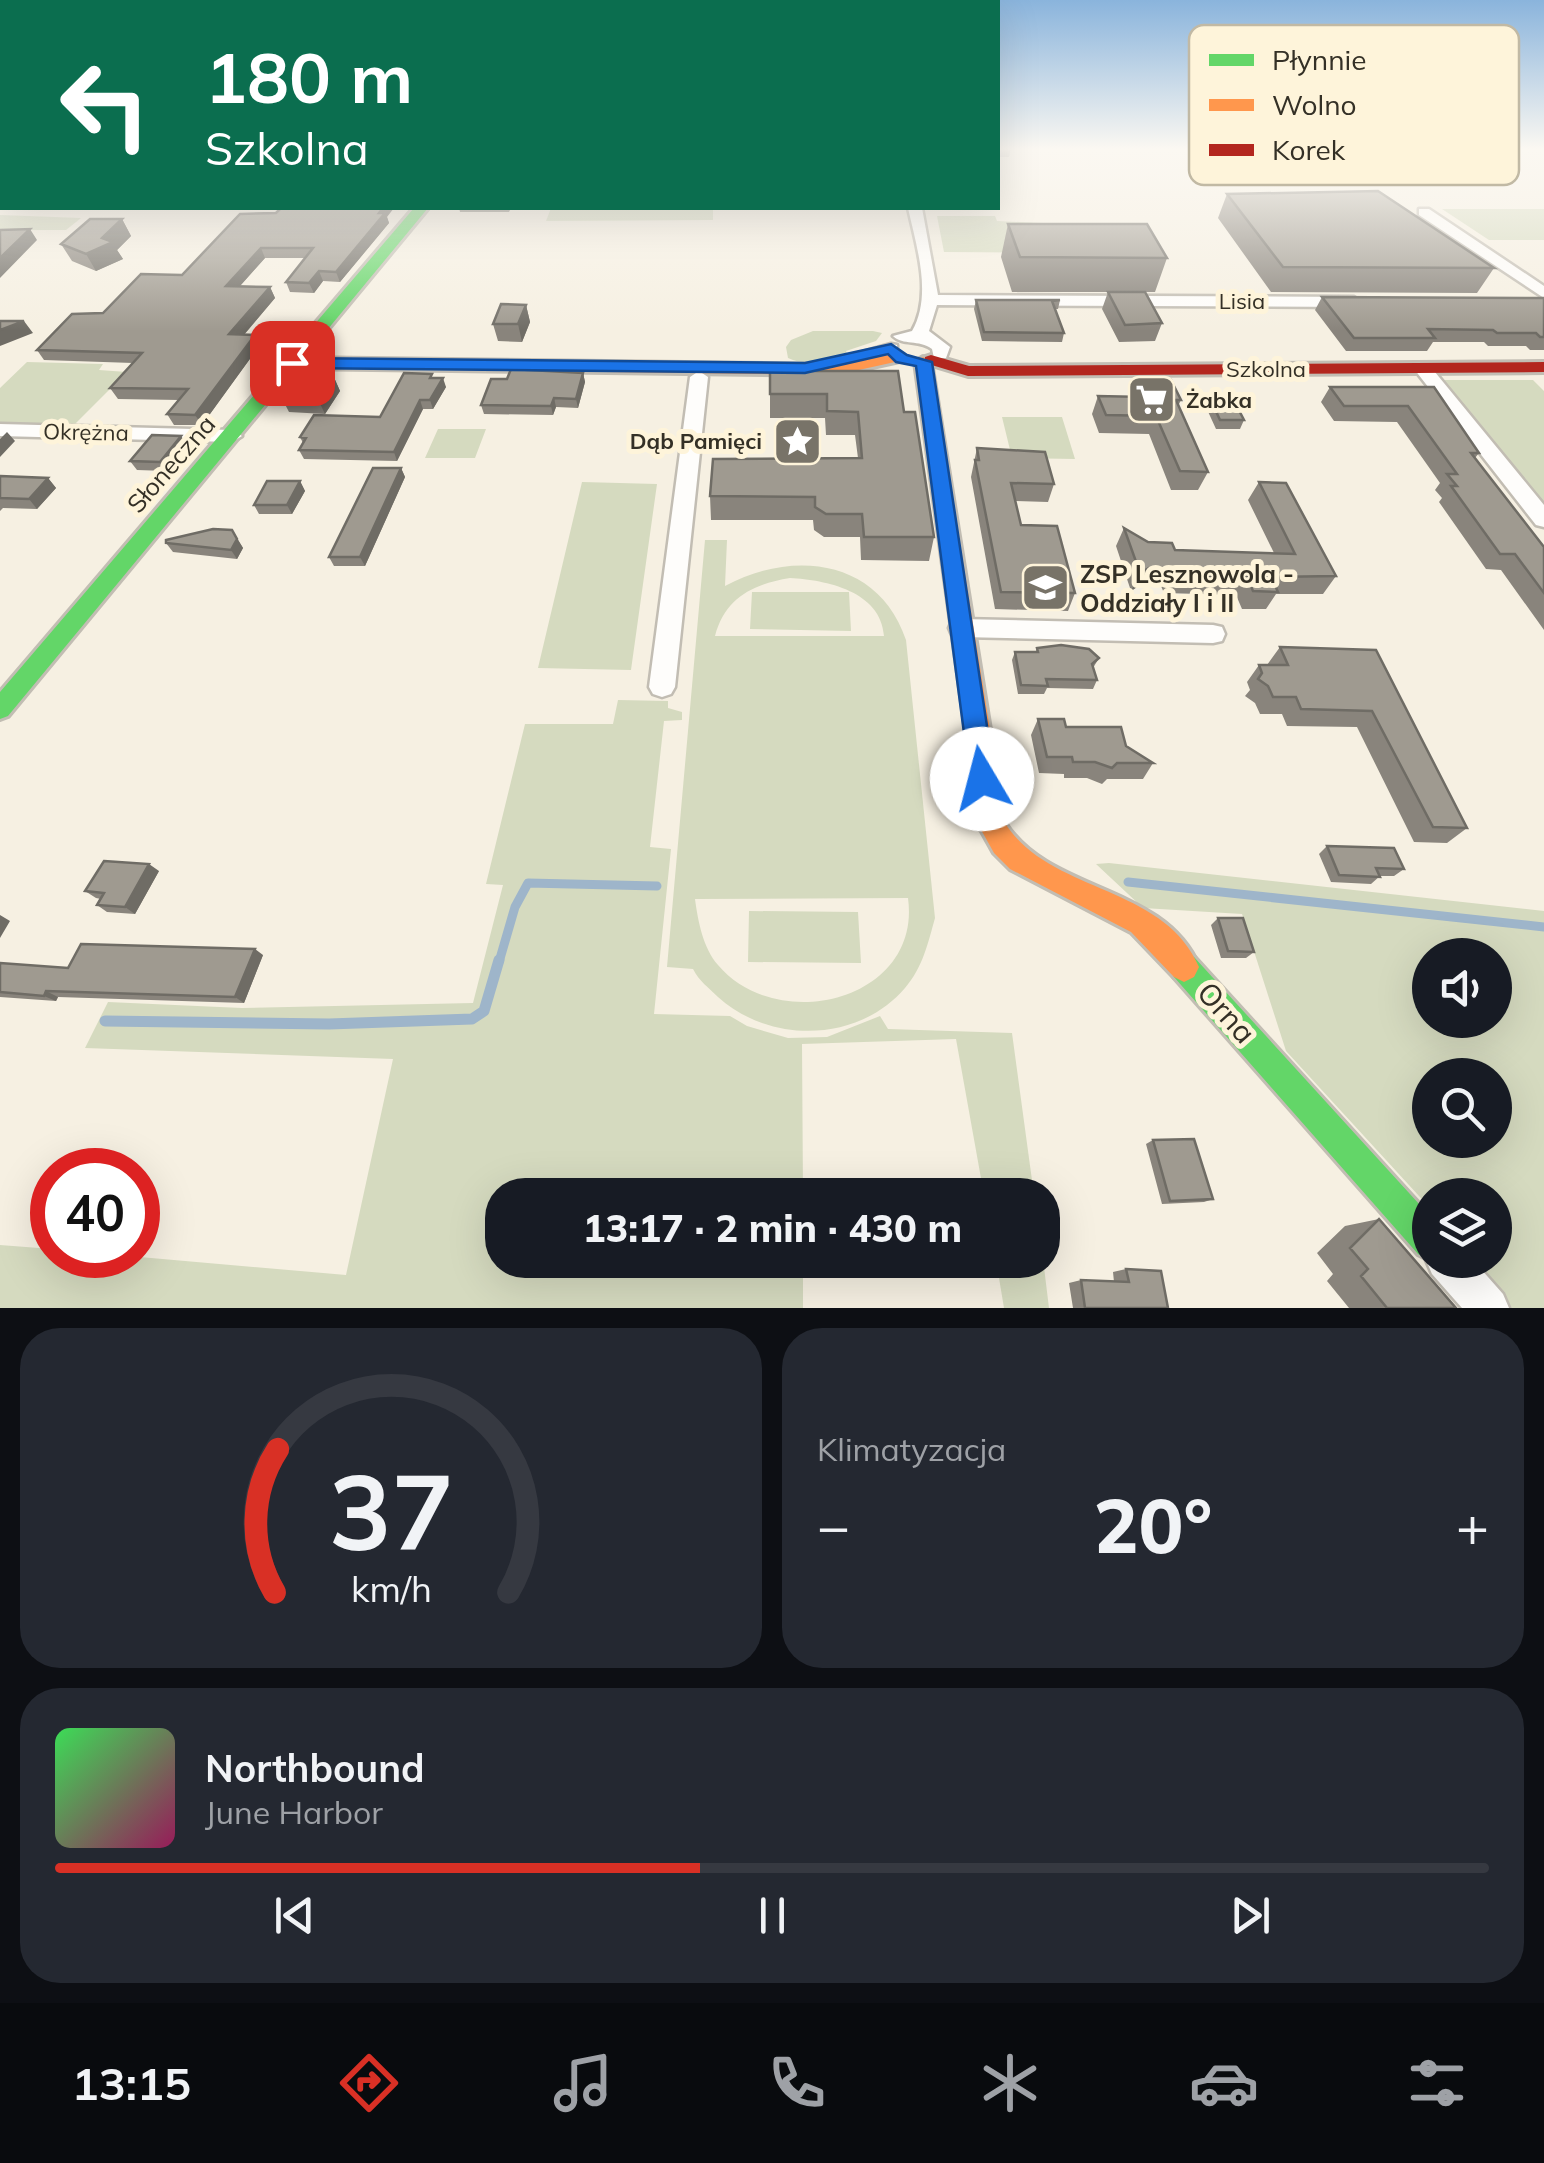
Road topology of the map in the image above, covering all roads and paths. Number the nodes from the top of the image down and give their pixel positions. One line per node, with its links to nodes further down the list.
1 (419, 210): 10 (street, Słoneczna)
2 (914, 210): 4 (street)
3 (1424, 212): 5 (street)
4 (929, 281): 6 (street); 8 (street)
5 (1544, 293)
6 (939, 300): 7 (street, Lisia); 8 (street)
7 (1372, 302)
8 (929, 350): 9 (street); 9 (street); 12 (street, Szkolna); 17 (street)
9 (895, 353): 10 (street)
10 (292, 363): 15 (street, Słoneczna)
11 (1544, 367): 12 (street, Szkolna)
12 (1424, 370): 16 (street)
13 (698, 377): 19 (street)
14 (0, 430): 15 (street, Okrężna)
15 (232, 436): 20 (street, Słoneczna)
16 (1544, 520)
17 (961, 628): 18 (street); 21 (street, Orna)
18 (1213, 634)
19 (662, 688)
20 (0, 709)
21 (1412, 1222)
22 (1462, 1278): 23 (street)
23 (1489, 1308)

